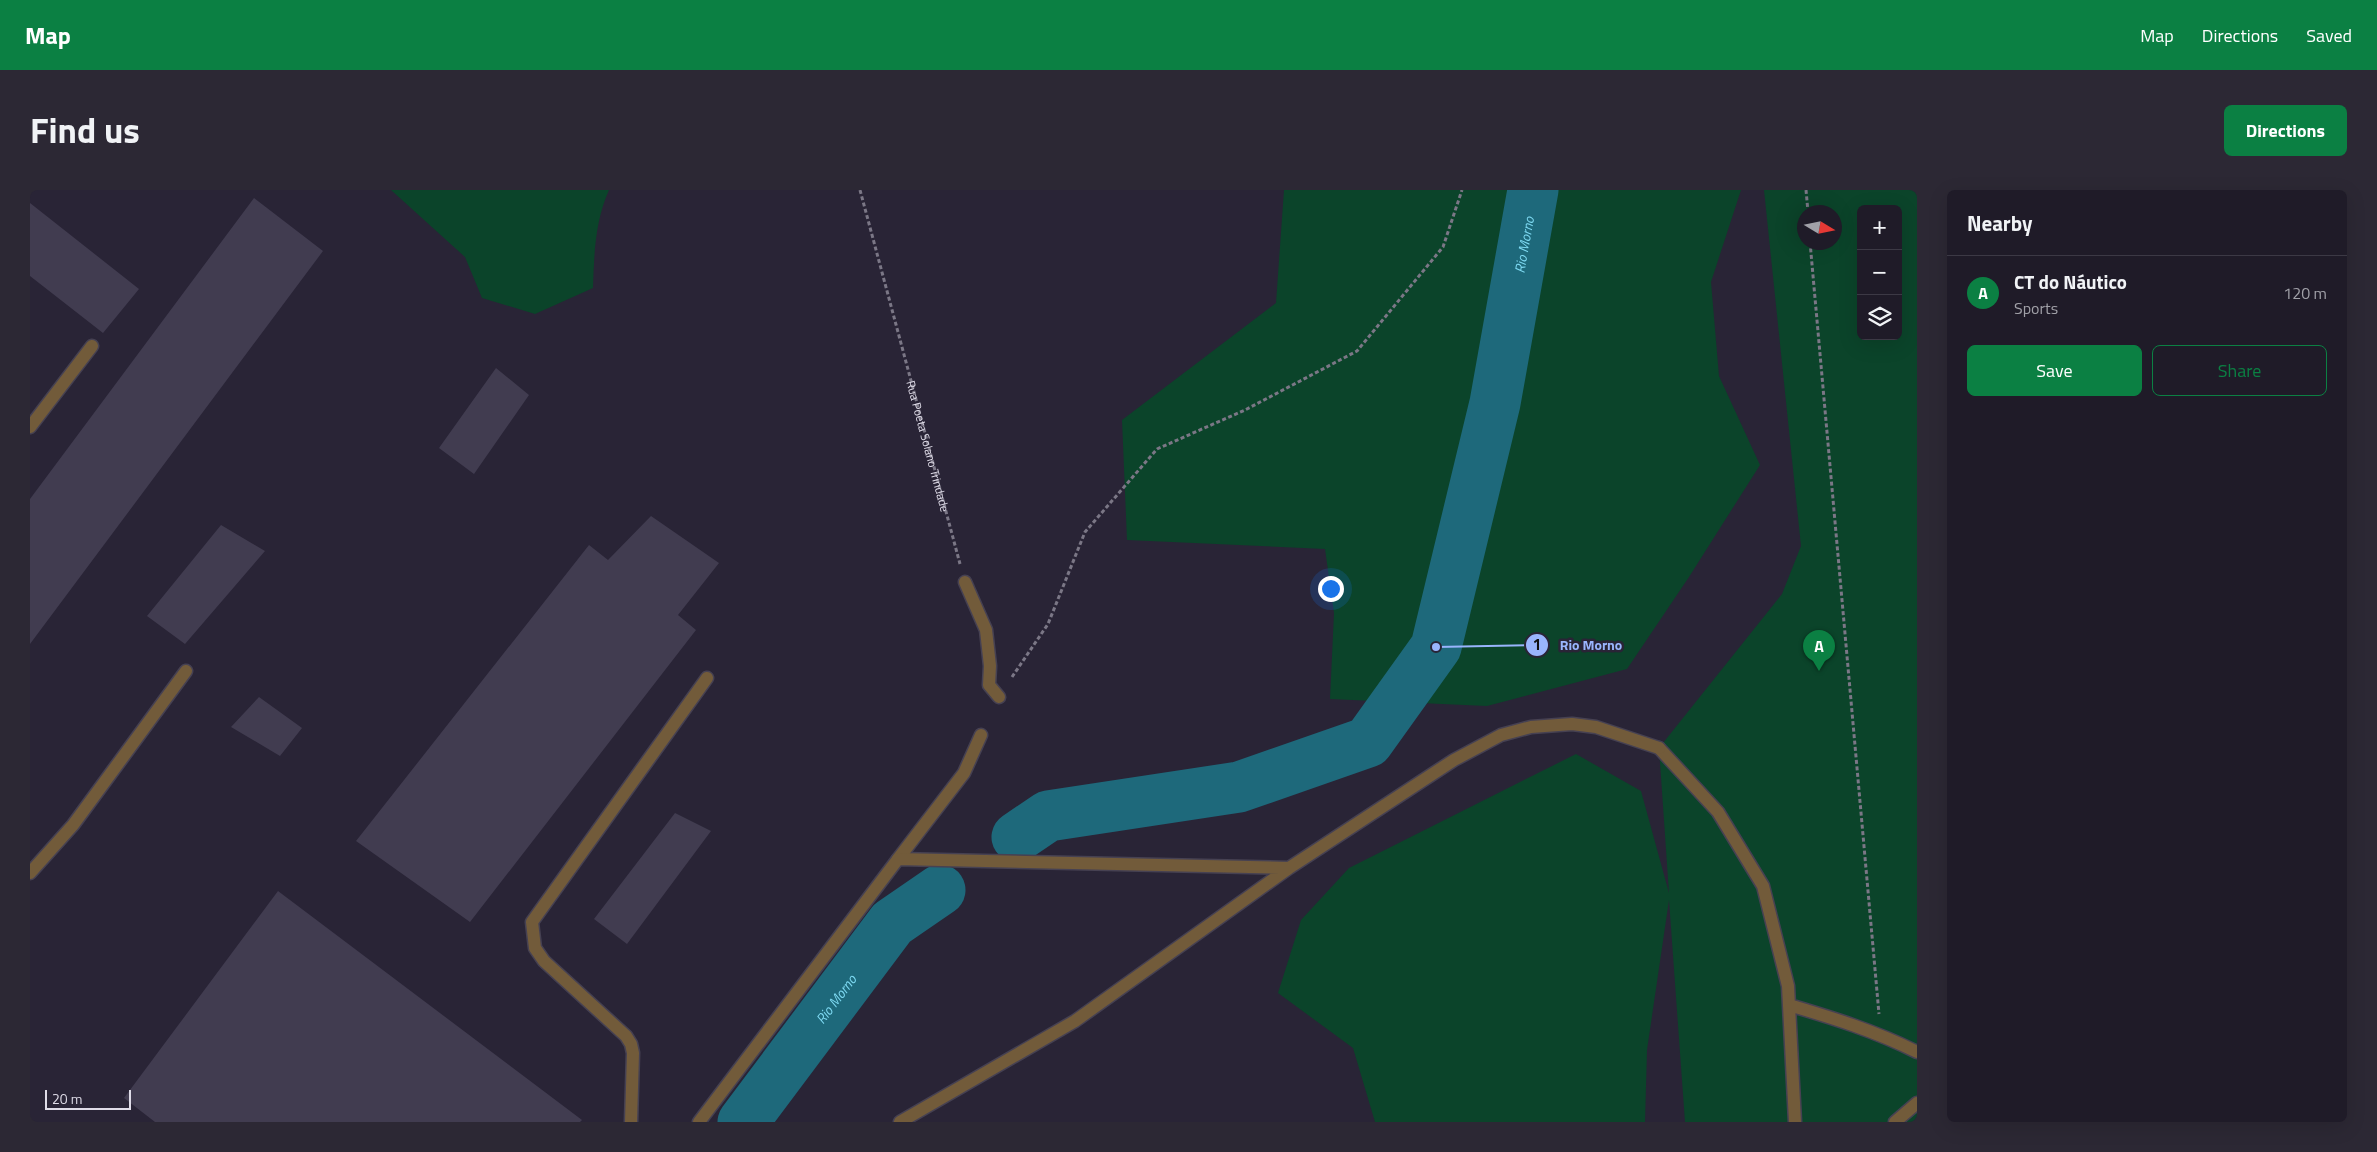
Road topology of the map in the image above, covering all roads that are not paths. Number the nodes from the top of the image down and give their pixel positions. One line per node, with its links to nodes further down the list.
1 (92, 346): 2 (street)
2 (30, 427)
3 (965, 582): 6 (street)
4 (186, 671): 10 (street)
5 (707, 678): 14 (street)
6 (999, 697)
7 (981, 735): 8 (street)
8 (898, 859): 9 (street); 15 (street)
9 (1289, 868): 11 (street); 16 (street)
10 (30, 873)
11 (1788, 1005): 12 (street); 17 (street)
12 (1917, 1052)
13 (1917, 1103): 18 (street)
14 (631, 1122)
15 (699, 1122)
16 (900, 1122)
17 (1795, 1122)
18 (1895, 1122)

